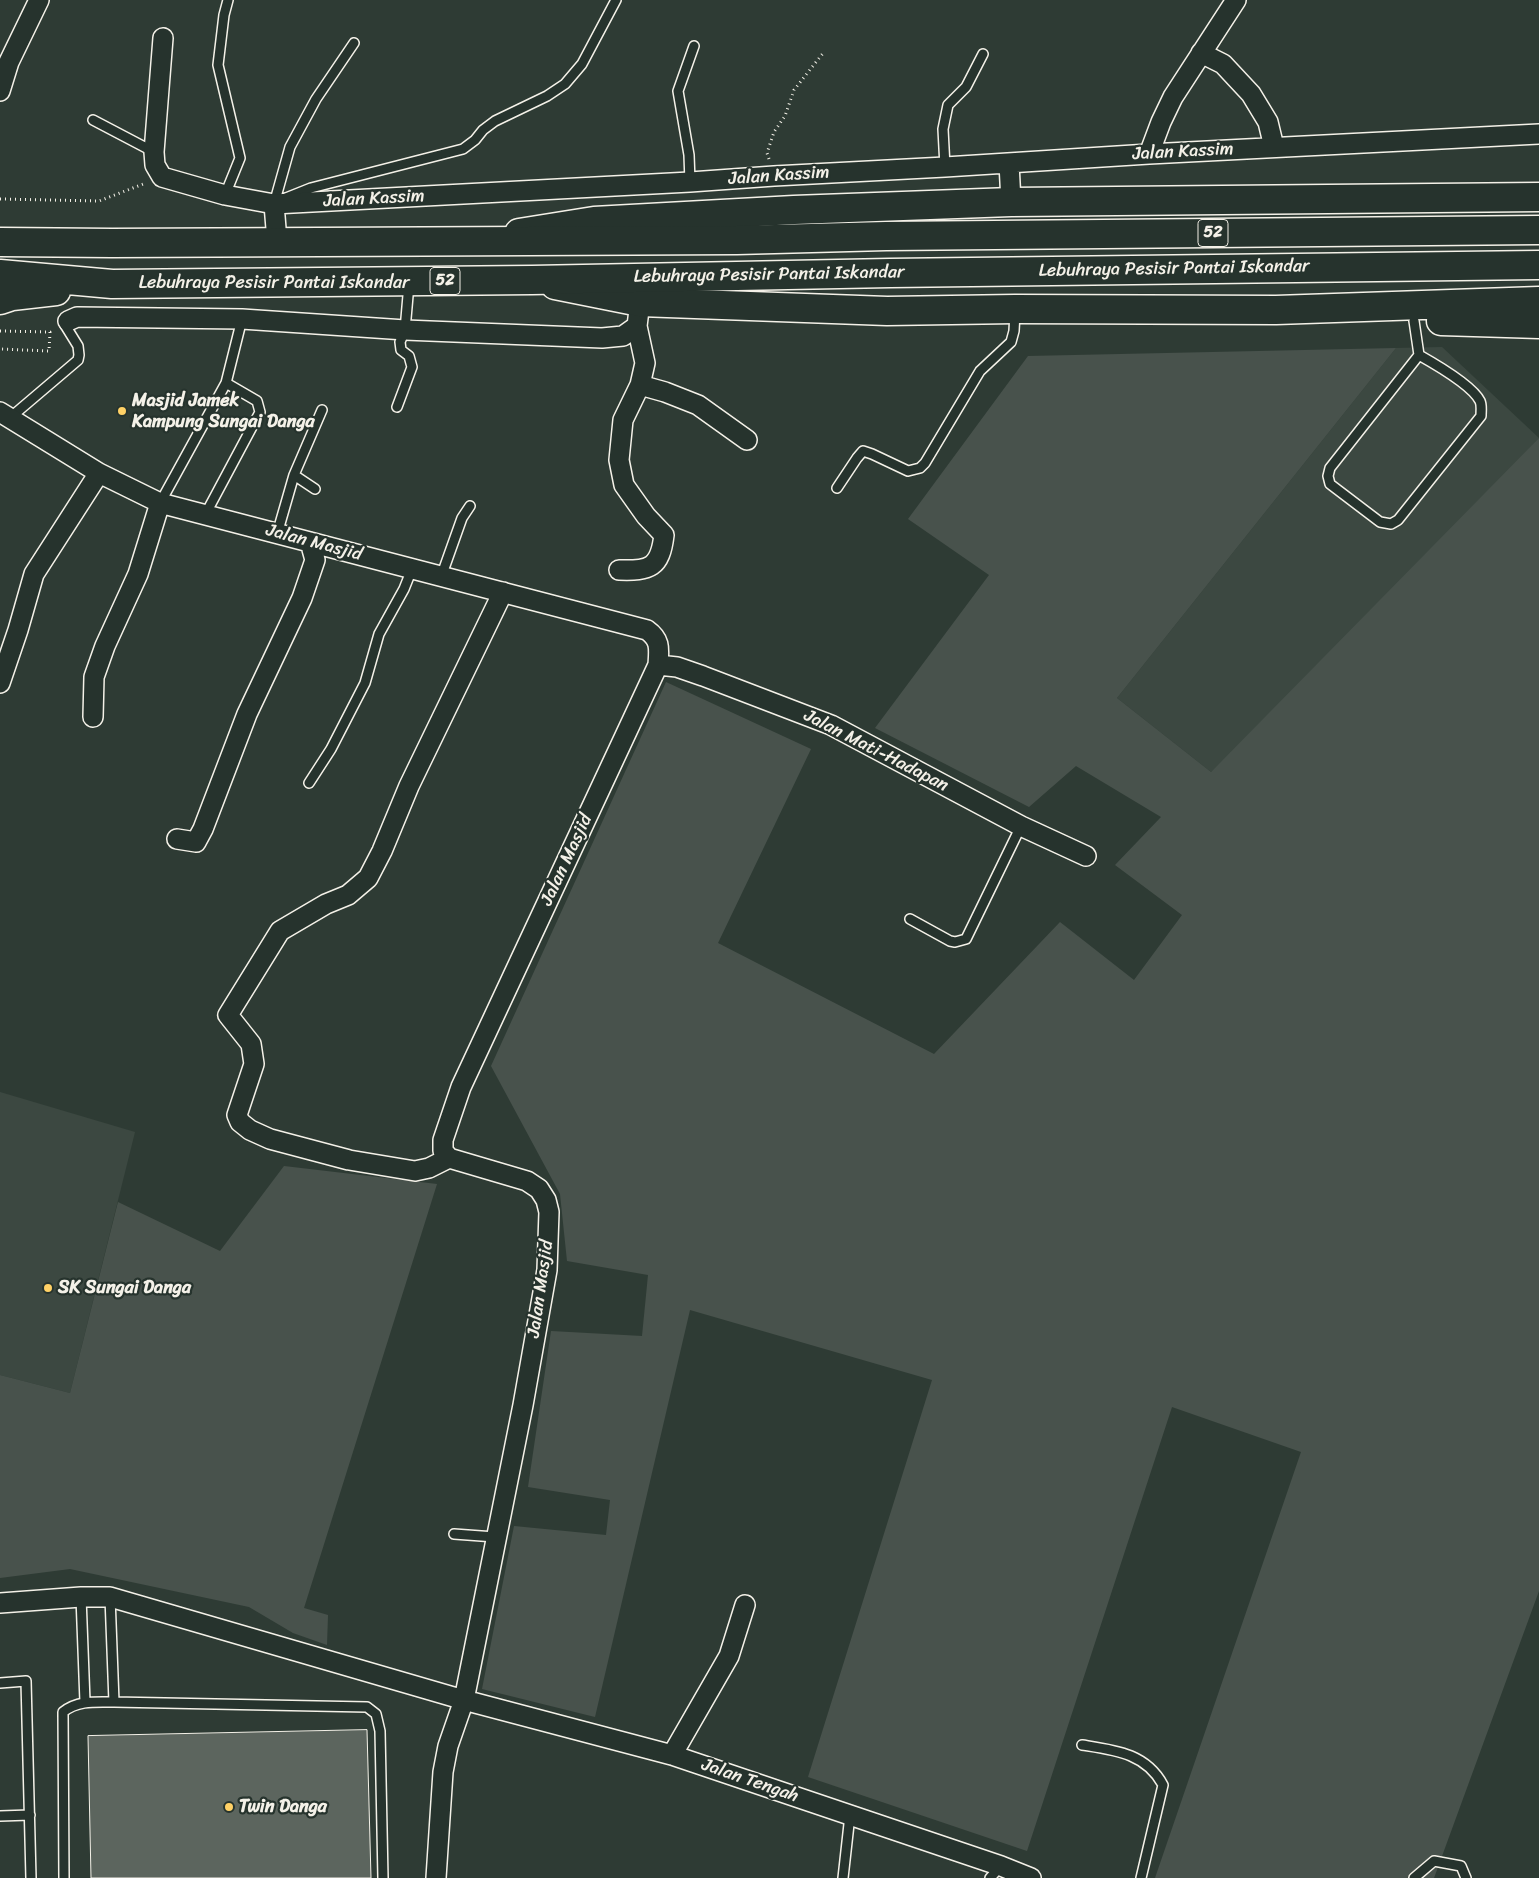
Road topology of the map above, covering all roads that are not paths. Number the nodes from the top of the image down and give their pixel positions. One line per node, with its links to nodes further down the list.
1 (39, 0): 10 (street)
2 (228, 0): 19 (lane)
3 (616, 0): 22 (lane)
4 (1236, 0): 8 (street)
5 (163, 38): 14 (street)
6 (354, 43): 22 (lane)
7 (694, 46): 18 (lane)
8 (1201, 53): 13 (street); 15 (street)
9 (983, 54): 17 (lane)
10 (0, 91)
11 (93, 120): 14 (lane)
12 (1539, 134): 13 (street, Jalan Kassim)
13 (1274, 147): 15 (street, Jalan Kassim)
14 (154, 152): 19 (street, Jalan Kassim)
15 (1149, 154): 16 (street, Jalan Kassim)
16 (1009, 163): 17 (street, Jalan Kassim); 21 (street)
17 (945, 167): 18 (street, Jalan Kassim)
18 (690, 182): 22 (street, Jalan Kassim)
19 (225, 195): 22 (street, Jalan Kassim)
20 (1539, 197): 21 (main road)
21 (1011, 202): 25 (main road)
22 (274, 204): 24 (street)
23 (1539, 230): 25 (main road, Lebuhraya Pesisir Pantai Iskandar / 52)
24 (277, 241): 25 (main road, Lebuhraya Pesisir Pantai Iskandar / 52); 26 (main road, Lebuhraya Pesisir Pantai Iskandar / 52)
25 (466, 241)
26 (0, 242)
27 (1539, 265): 29 (main road, Lebuhraya Pesisir Pantai Iskandar / 52)
28 (0, 274): 31 (main road, Lebuhraya Pesisir Pantai Iskandar / 52)
29 (532, 280): 30 (main road, Lebuhraya Pesisir Pantai Iskandar / 52); 36 (main road)
30 (409, 282): 31 (main road, Lebuhraya Pesisir Pantai Iskandar / 52); 41 (lane)
31 (112, 284): 32 (main road)
32 (0, 300)
33 (1539, 301): 35 (main road)
34 (1015, 309): 35 (main road); 36 (main road); 52 (lane)
35 (1276, 310): 39 (main road)
36 (639, 314): 41 (street); 44 (street)
37 (242, 319): 38 (street); 41 (street); 43 (lane)
38 (68, 321): 47 (lane)
39 (1414, 321): 40 (main road); 42 (lane)
40 (1539, 324)
41 (406, 330): 45 (lane)
42 (1419, 355): 42 (lane)
43 (226, 383): 53 (lane); 55 (lane)
44 (640, 385): 48 (street); 59 (street)
45 (397, 407)
46 (322, 410): 50 (lane)
47 (5, 414): 49 (street, Jalan Masjid)
48 (747, 440)
49 (99, 472): 53 (street, Jalan Masjid); 63 (street)
50 (294, 475): 51 (lane); 56 (lane)
51 (316, 488)
52 (837, 488)
53 (160, 503): 55 (street, Jalan Masjid); 64 (street)
54 (470, 506): 60 (lane)
55 (205, 515): 56 (street, Jalan Masjid)
56 (278, 534): 57 (street, Jalan Masjid)
57 (310, 542): 58 (street, Jalan Masjid); 67 (street)
58 (412, 569): 60 (street, Jalan Masjid); 65 (lane)
59 (619, 570)
60 (441, 577): 61 (street, Jalan Masjid)
61 (503, 592): 62 (street, Jalan Masjid); 70 (street)
62 (658, 665): 66 (street, Jalan Mati-Hadapan); 70 (street, Jalan Masjid)
63 (0, 683)
64 (93, 717)
65 (310, 783)
66 (1021, 826): 68 (street, Jalan Mati-Hadapan); 69 (lane)
67 (176, 839)
68 (1086, 856)
69 (910, 919)
70 (449, 1158): 72 (street, Jalan Masjid)
71 (454, 1534): 72 (lane)
72 (495, 1537): 78 (street, Jalan Masjid)
73 (81, 1597): 74 (street, Jalan Tengah); 75 (street, Jalan Tengah); 79 (lane)
74 (110, 1597): 78 (street, Jalan Tengah); 80 (lane)
75 (0, 1603)
76 (745, 1605): 82 (street)
77 (0, 1683): 83 (lane)
78 (464, 1700): 82 (street, Jalan Tengah); 90 (street, Jalan Masjid)
79 (86, 1702): 80 (lane); 88 (lane)
80 (114, 1702): 89 (lane)
81 (1082, 1745): 93 (lane)
82 (672, 1755): 84 (street, Jalan Tengah)
83 (30, 1814): 85 (lane); 87 (lane)
84 (850, 1815): 86 (street, Jalan Tengah); 91 (lane)
85 (0, 1816)
86 (996, 1872): 92 (street, Jalan Tengah)
87 (31, 1878)
88 (64, 1878)
89 (383, 1878)
90 (436, 1878)
91 (843, 1878)
92 (1031, 1878)
93 (1141, 1878)
94 (1414, 1878): 95 (lane)
95 (1466, 1878)

